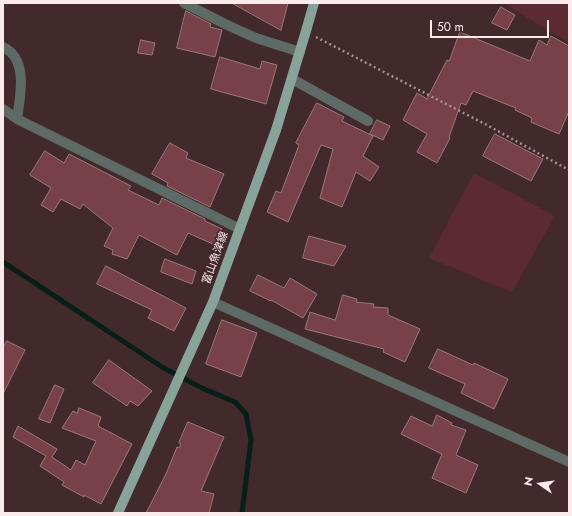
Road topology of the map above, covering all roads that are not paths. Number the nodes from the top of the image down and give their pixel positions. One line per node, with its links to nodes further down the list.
1 (184, 3): 4 (street)
2 (314, 3): 4 (main road, 富山魚津線)
3 (3, 48): 7 (street)
4 (300, 52): 5 (main road, 富山魚津線)
5 (292, 79): 8 (street); 9 (main road, 富山魚津線)
6 (3, 109): 7 (street)
7 (18, 119): 9 (street)
8 (368, 121)
9 (240, 229): 10 (main road, 富山魚津線)
10 (213, 302): 11 (street); 12 (main road, 富山魚津線)
11 (569, 462)
12 (118, 513)

